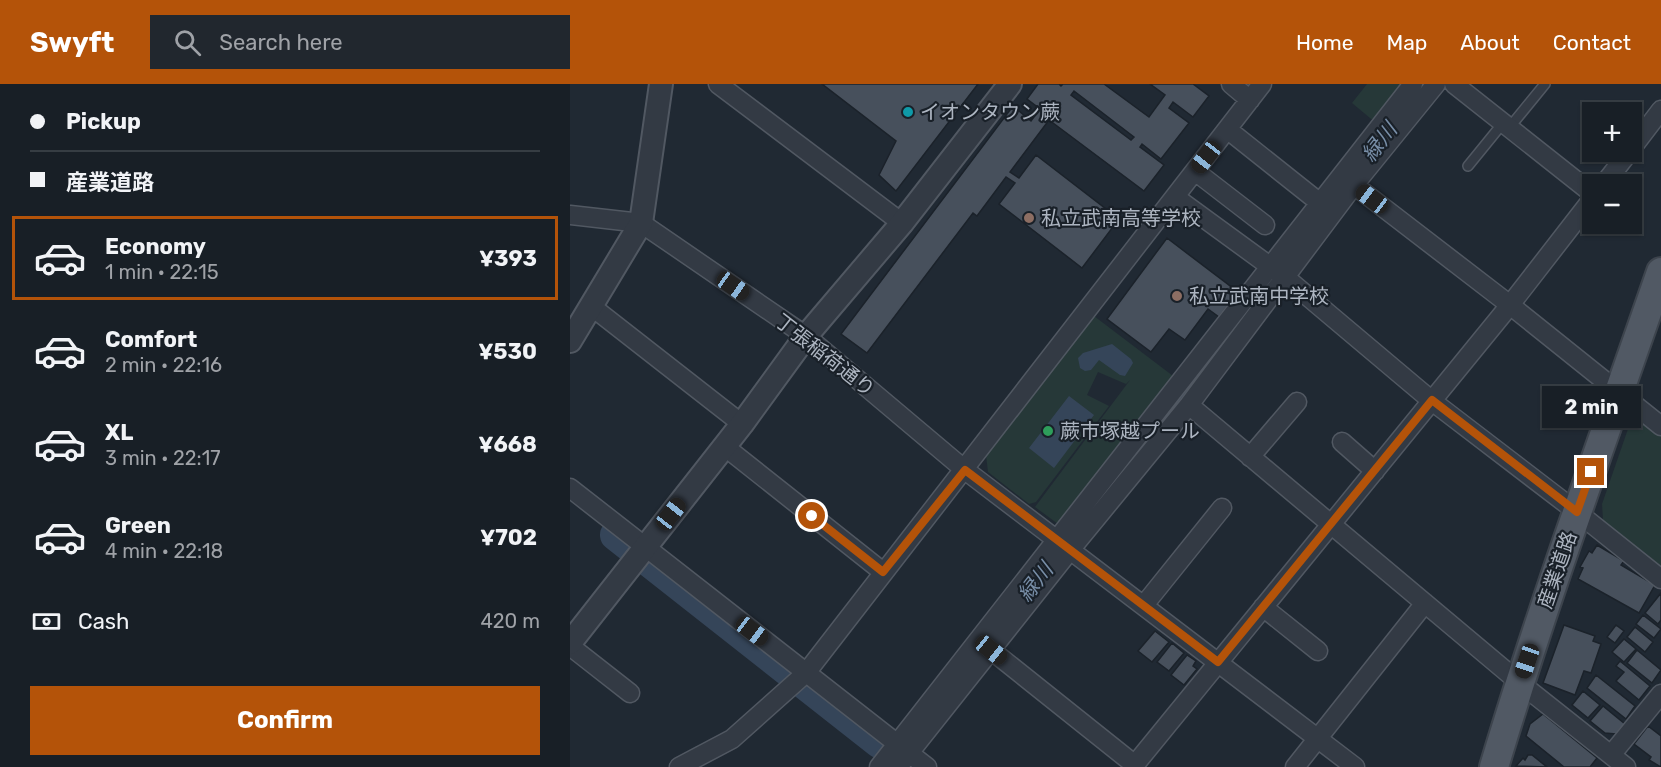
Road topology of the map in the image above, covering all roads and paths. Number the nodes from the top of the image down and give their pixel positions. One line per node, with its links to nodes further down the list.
1 (661, 84): 25 (street)
2 (718, 84): 26 (street)
3 (1010, 84): 26 (street)
4 (1231, 84): 10 (street)
5 (1262, 84): 10 (street)
6 (1413, 84): 22 (street)
7 (1436, 84): 19 (street)
8 (1454, 84): 12 (street)
9 (1545, 84): 12 (lane)
10 (1250, 100): 13 (street)
11 (1661, 110): 14 (street)
12 (1506, 125): 16 (lane); 20 (street)
13 (1227, 129): 17 (street); 22 (street)
14 (1642, 135)
15 (1621, 162): 18 (street)
16 (1468, 166)
17 (1195, 171): 21 (street); 27 (street)
18 (1612, 174)
19 (1354, 185): 28 (street); 30 (street)
20 (1582, 187)
21 (1175, 197): 28 (street); 43 (street)
22 (1320, 203): 28 (street)
23 (1582, 210): 30 (street)
24 (570, 215): 25 (street, 丁張稲荷通り)
25 (641, 223): 31 (street); 32 (street, 丁張稲荷通り)
26 (902, 223): 32 (street)
27 (1265, 225)
28 (1278, 272): 35 (street); 37 (street); 49 (street)
29 (1661, 272): 34 (main road, 産業道路)
30 (1510, 305): 34 (street); 35 (street)
31 (591, 306): 33 (street); 38 (street)
32 (806, 336): 38 (street); 43 (street, 丁張稲荷通り)
33 (570, 341)
34 (1619, 393): 39 (street); 47 (main road, 産業道路)
35 (1432, 400): 44 (street); 47 (street)
36 (1297, 402): 42 (street)
37 (1189, 405): 42 (street); 49 (street)
38 (742, 424): 41 (street)
39 (1661, 426)
40 (1342, 442): 44 (street)
41 (724, 446): 50 (street); 51 (street)
42 (1250, 457): 48 (street)
43 (965, 470): 49 (street, 丁張稲荷通り); 51 (street)
44 (1376, 471): 48 (street)
45 (570, 488): 50 (street)
46 (1222, 507): 54 (street)
47 (1577, 512): 52 (street); 61 (main road, 産業道路)
48 (1331, 525): 53 (street); 55 (street)
49 (1064, 545): 54 (street, 丁張稲荷通り); 57 (street); 65 (street)
50 (640, 553): 56 (street); 60 (street)
51 (883, 572): 60 (street)
52 (1661, 579)
53 (1425, 603): 61 (street); 64 (street)
54 (1144, 605): 59 (street, 丁張稲荷通り)
55 (1263, 607): 58 (street); 59 (street)
56 (570, 644): 62 (street)
57 (991, 650): 65 (street); 67 (street)
58 (1318, 651)
59 (1218, 662): 64 (street, 丁張稲荷通り); 67 (street)
60 (801, 677): 65 (street); 68 (street)
61 (1520, 682): 66 (street); 72 (main road, 産業道路)
62 (630, 693)
63 (1661, 694): 66 (street)
64 (1317, 739): 70 (street); 71 (street, 丁張稲荷通り)
65 (897, 754): 69 (street)
66 (1611, 755): 73 (street)
67 (1134, 766)
68 (679, 767)
69 (927, 767)
70 (1295, 767)
71 (1355, 767)
72 (1494, 767)
73 (1626, 767)

